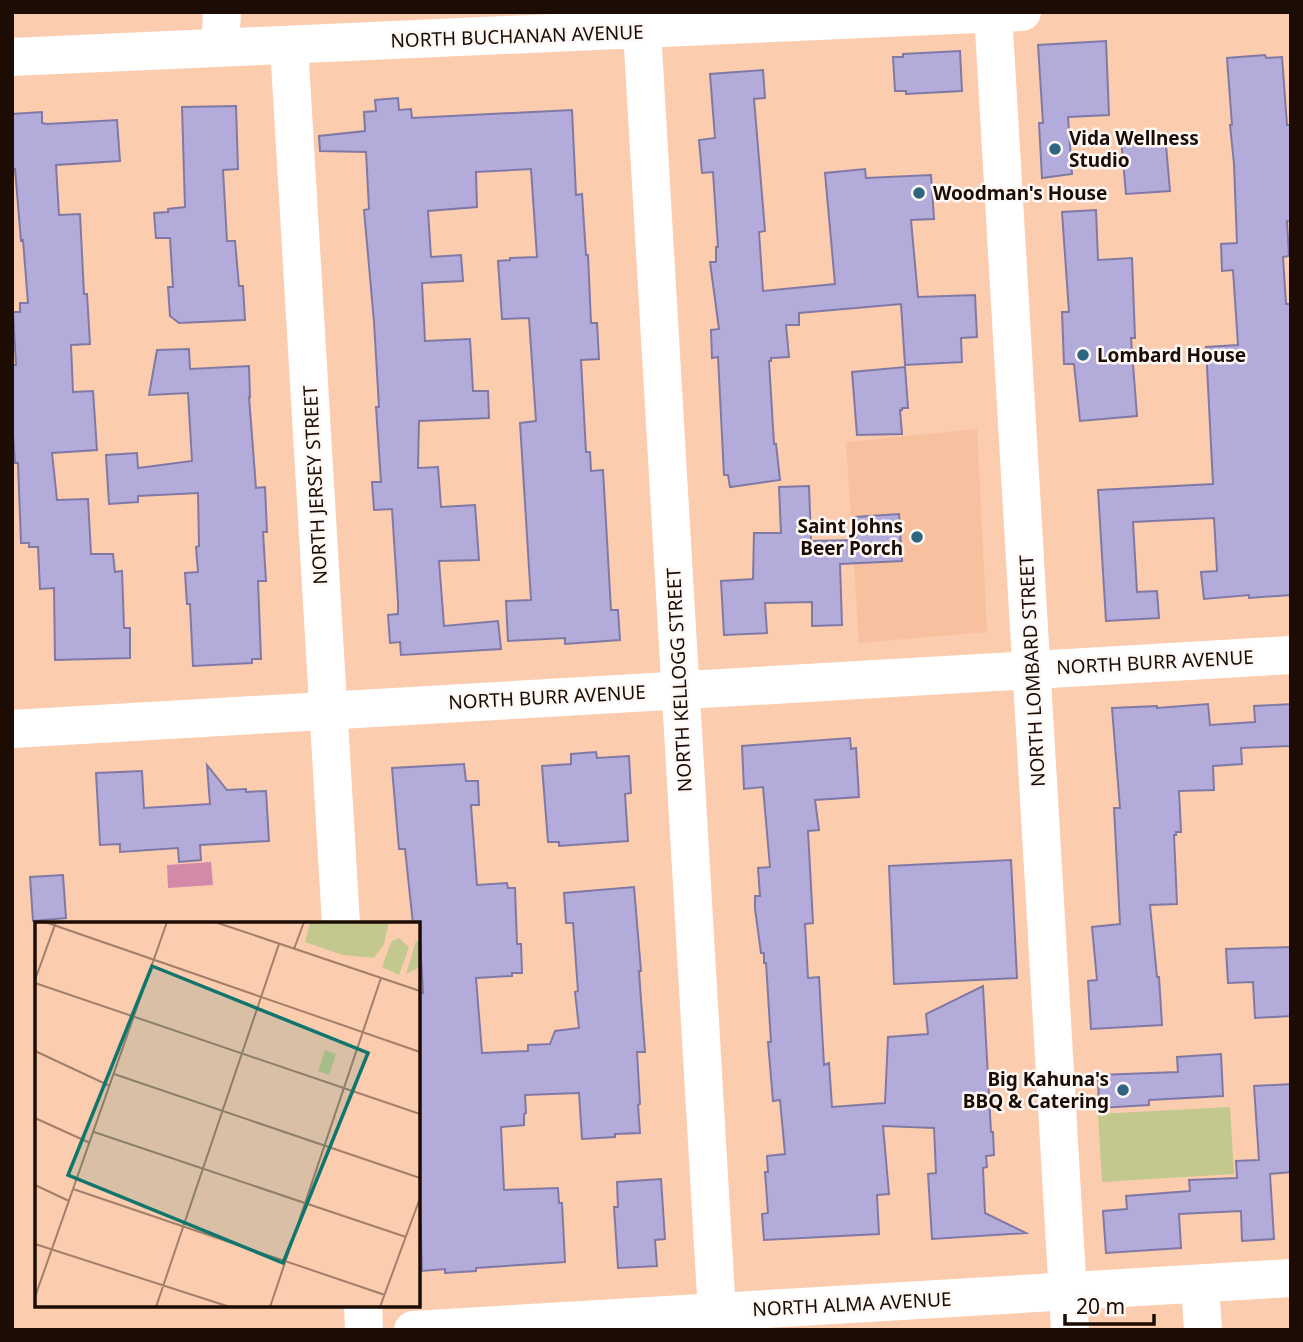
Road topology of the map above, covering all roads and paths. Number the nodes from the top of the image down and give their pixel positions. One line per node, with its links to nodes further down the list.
1 (1003, 13): 4 (street, NORTH BUCHANAN AVENUE); 8 (street, NORTH LOMBARD STREET)
2 (574, 23): 4 (street, NORTH BUCHANAN AVENUE); 5 (street, NORTH BUCHANAN AVENUE)
3 (221, 30): 5 (street, NORTH BUCHANAN AVENUE); 6 (street, NORTH BUCHANAN AVENUE)
4 (642, 30): 9 (street, NORTH KELLOGG STREET)
5 (289, 46): 10 (street, NORTH JERSEY STREET)
6 (12, 57)
7 (1291, 654): 8 (street, NORTH BURR AVENUE)
8 (1032, 669): 9 (street, NORTH BURR AVENUE); 15 (street, NORTH LOMBARD STREET)
9 (680, 690): 10 (street, NORTH BURR AVENUE); 17 (street, NORTH KELLOGG STREET)
10 (329, 710): 11 (street, NORTH BURR AVENUE); 12 (street, NORTH JERSEY STREET)
11 (12, 729)
12 (341, 922)
13 (1291, 1278): 14 (street, NORTH ALMA AVENUE)
14 (1200, 1284): 15 (street, NORTH ALMA AVENUE); 21 (street)
15 (1068, 1292): 17 (street, NORTH ALMA AVENUE); 20 (street, NORTH LOMBARD STREET)
16 (363, 1307): 18 (street)
17 (717, 1321): 19 (street, NORTH ALMA AVENUE)
18 (364, 1330)
19 (413, 1330)
20 (1070, 1330)
21 (1203, 1330)

